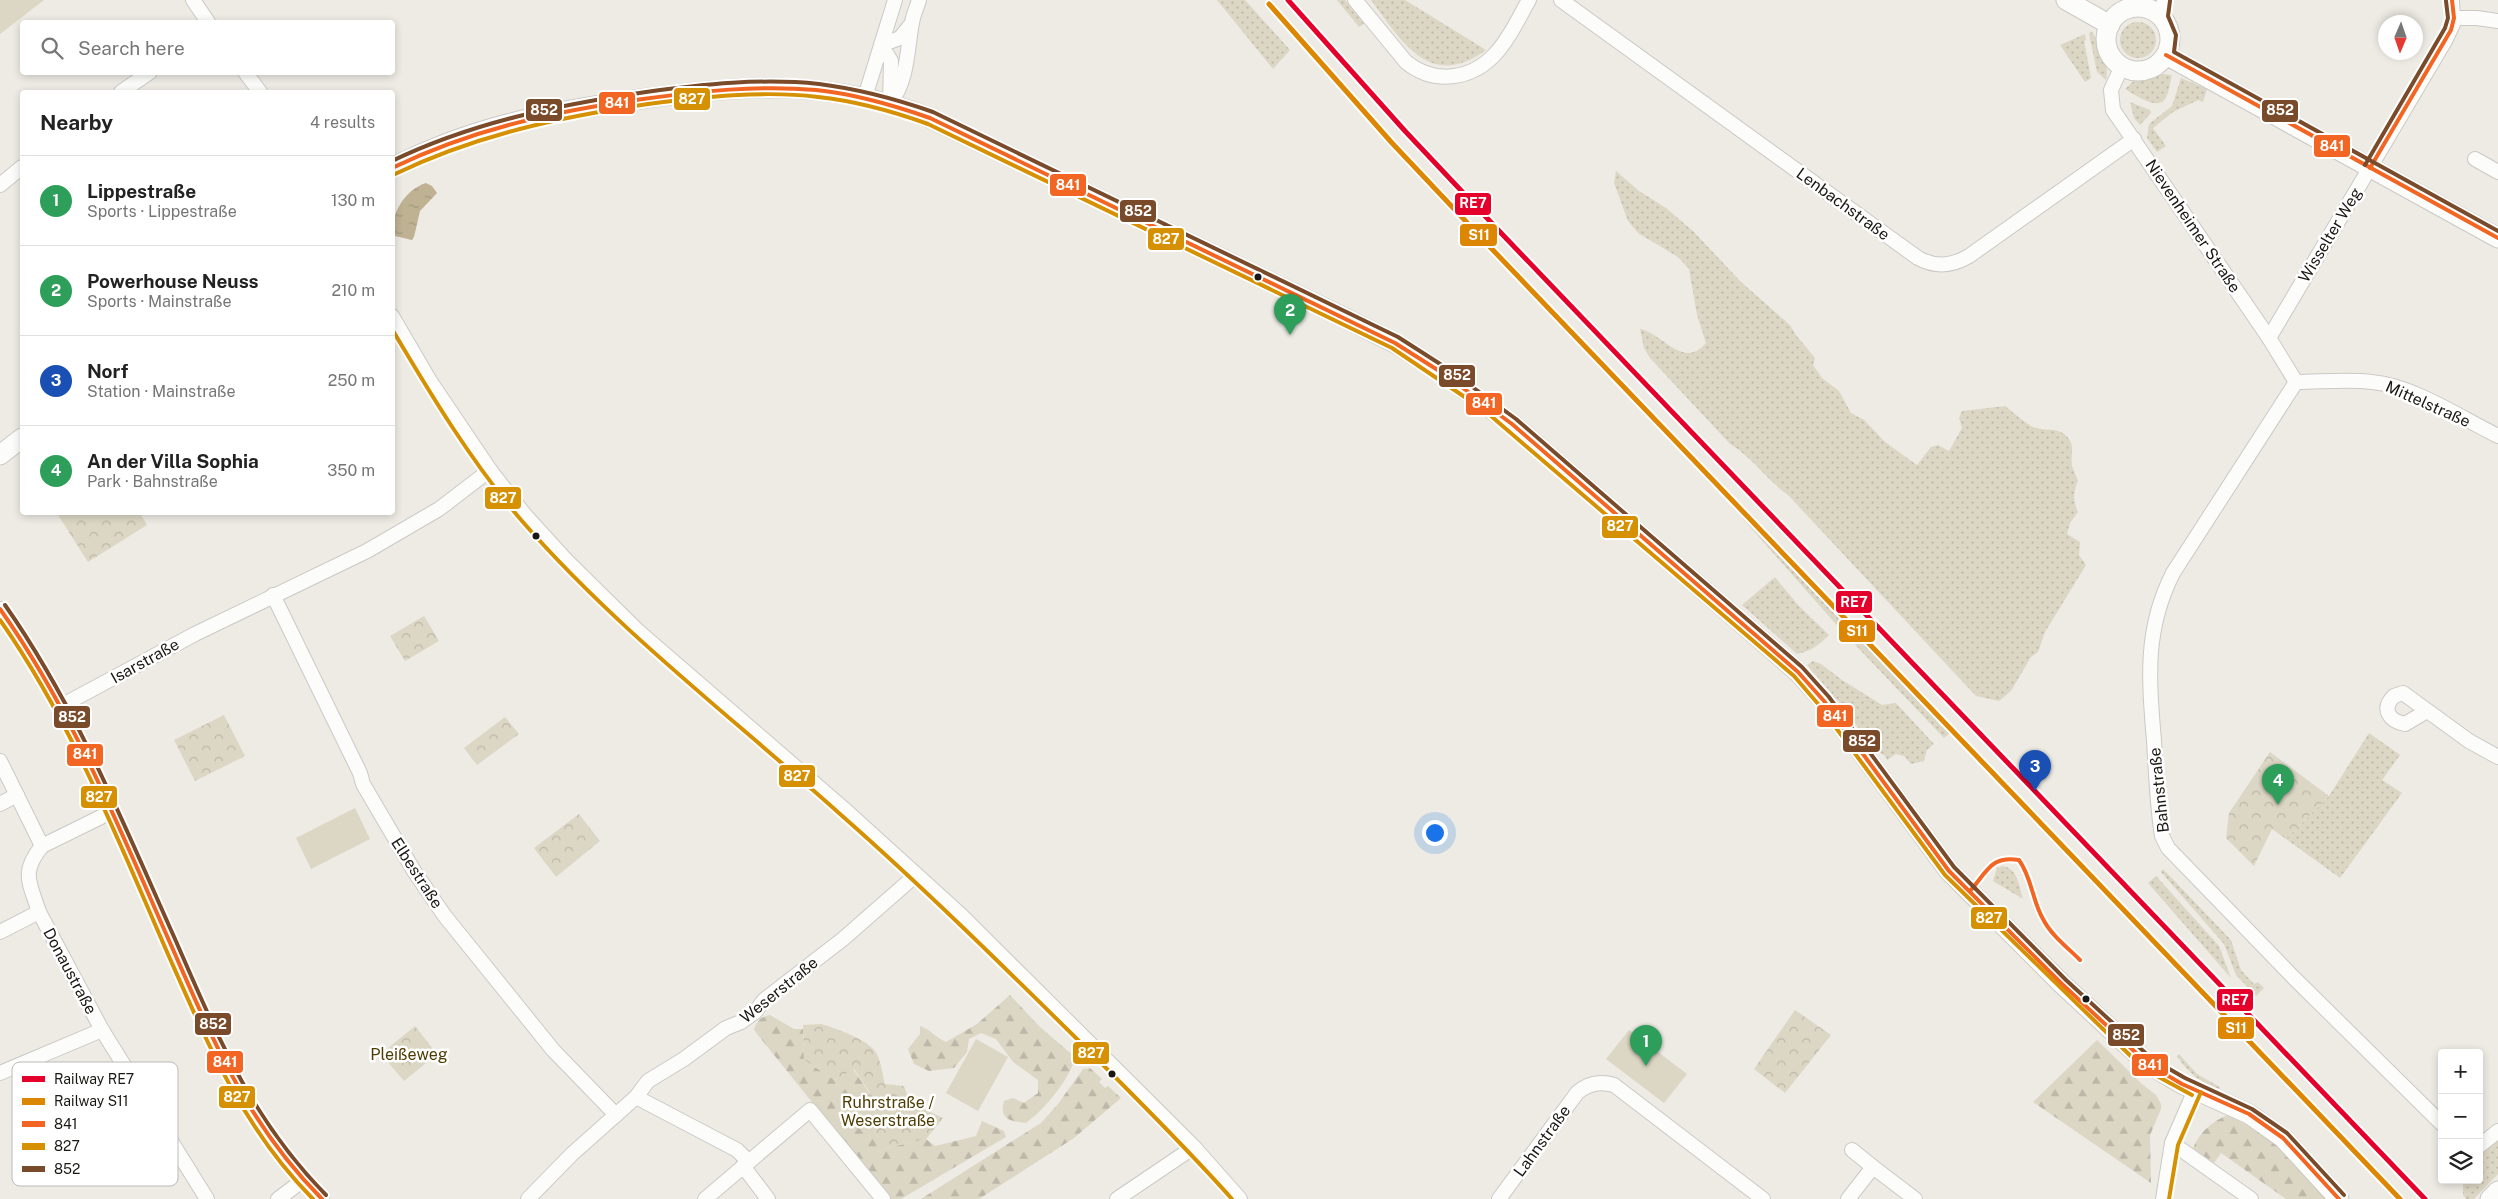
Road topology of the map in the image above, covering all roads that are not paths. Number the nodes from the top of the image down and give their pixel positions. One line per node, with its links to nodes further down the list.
1 (193, 0): 12 (street)
2 (895, 0): 16 (street)
3 (919, 0): 14 (street)
4 (1355, 0): 5 (street)
5 (1529, 0)
6 (1561, 0): 25 (street, Lenbachstraße)
7 (2066, 0): 15 (street)
8 (2452, 0): 11 (street, Wisselter Weg)
9 (2139, 4): 10 (street); 15 (street)
10 (2163, 9): 17 (street)
11 (2454, 18): 13 (street); 28 (street, Wisselter Weg)
12 (207, 20)
13 (2498, 22)
14 (912, 23): 16 (street); 24 (street)
15 (2110, 25): 18 (street)
16 (881, 45): 23 (street); 24 (street)
17 (2166, 55): 18 (street); 28 (street)
18 (2122, 66): 25 (street, Nievenheimer Straße)
19 (146, 75): 21 (street)
20 (247, 75): 22 (street)
21 (124, 90)
22 (258, 90)
23 (865, 97): 24 (street); 27 (street)
24 (890, 103): 58 (street)
25 (2134, 139): 34 (street, Nievenheimer Straße)
26 (2475, 159): 30 (street)
27 (395, 167)
28 (2370, 168): 32 (street); 34 (street, Wisselter Weg)
29 (20, 169): 31 (street)
30 (2498, 172)
31 (0, 185)
32 (2498, 238)
33 (395, 321): 39 (street)
34 (2269, 338): 35 (street, Nievenheimer Straße)
35 (2296, 382): 36 (street, Mittelstraße); 61 (street, Bahnstraße)
36 (2498, 436)
37 (20, 440): 38 (street)
38 (0, 455)
39 (490, 470): 40 (street, Isarstraße); 50 (street)
40 (273, 596): 42 (street, Isarstraße); 60 (street, Elbestraße)
41 (0, 609): 42 (street)
42 (61, 706): 48 (street)
43 (2426, 710): 44 (street)
44 (2498, 757)
45 (0, 761): 46 (street)
46 (17, 795): 47 (street); 49 (street)
47 (0, 804)
48 (111, 812): 49 (street); 70 (street)
49 (42, 846): 51 (street, Donaustraße)
50 (916, 875): 59 (street, Weserstraße); 65 (street)
51 (39, 912): 52 (street, Donaustraße); 53 (street, Donaustraße)
52 (0, 932)
53 (102, 1030): 54 (street, Donaustraße); 55 (street, Donaustraße)
54 (26, 1062)
55 (122, 1062)
56 (12, 1068): 57 (street, Donaustraße)
57 (0, 1073)
58 (2195, 1090): 63 (street); 87 (street)
59 (636, 1097): 60 (street, Weserstraße); 68 (street)
60 (616, 1115): 75 (street, Weserstraße)
61 (2438, 1120)
62 (2498, 1131): 64 (street)
63 (2172, 1143): 85 (street); 86 (street)
64 (2483, 1143)
65 (1194, 1147): 79 (street); 80 (street)
66 (1852, 1150): 69 (street)
67 (178, 1153): 72 (street, Donaustraße)
68 (746, 1164): 76 (street); 77 (street); 78 (street)
69 (1873, 1167): 83 (street); 84 (street)
70 (302, 1181): 73 (street); 74 (street)
71 (2498, 1191): 88 (street)
72 (207, 1199)
73 (278, 1199)
74 (322, 1199)
75 (528, 1199)
76 (705, 1199)
77 (768, 1199)
78 (883, 1199)
79 (1117, 1199)
80 (1240, 1199)
81 (1499, 1199): 82 (street, Lahnstraße)
82 (1763, 1199)
83 (1848, 1199)
84 (1915, 1199)
85 (2163, 1199)
86 (2251, 1199)
87 (2339, 1199)
88 (2490, 1199)

